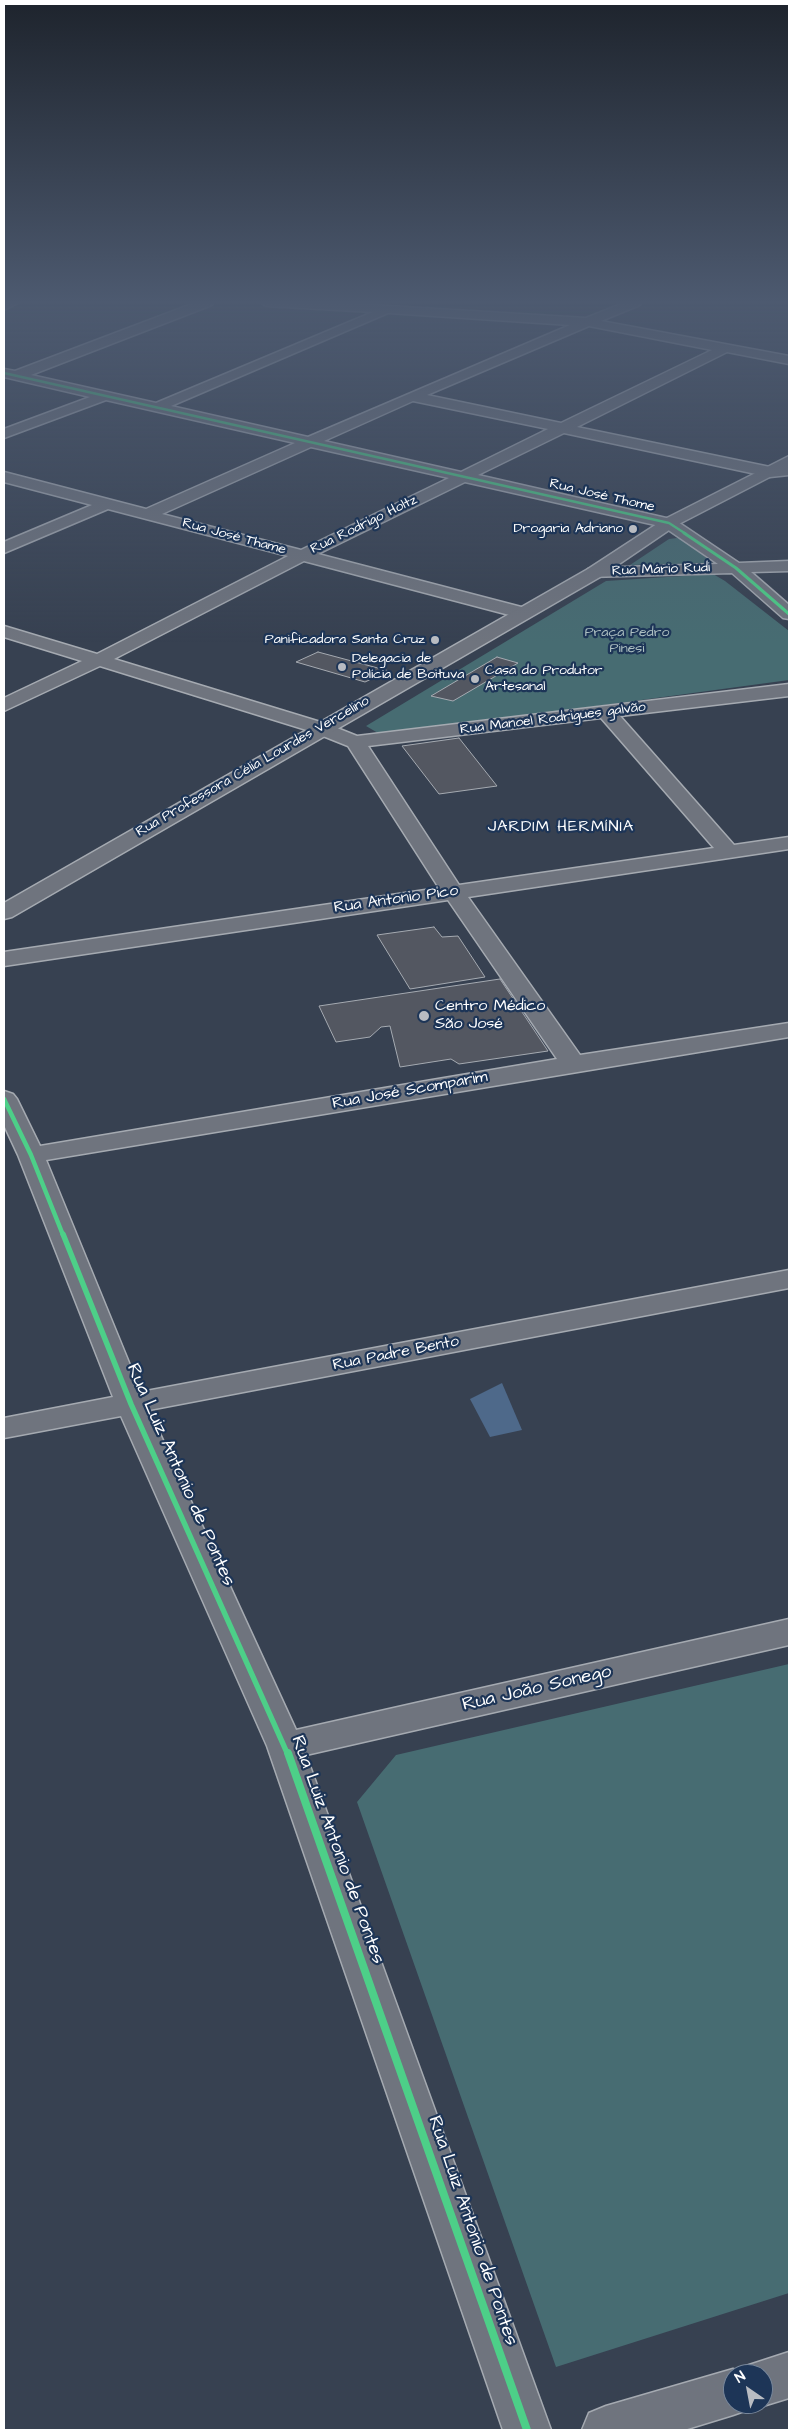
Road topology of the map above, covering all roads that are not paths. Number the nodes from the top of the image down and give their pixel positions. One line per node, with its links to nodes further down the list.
1 (52, 416): 7 (street)
2 (196, 416): 8 (street, Rua José Thome)
3 (370, 416): 8 (street)
4 (504, 416): 6 (street)
5 (587, 416): 6 (street, Rua Rodrigo Holtz)
6 (562, 428): 11 (street); 13 (street, Rua Rodrigo Holtz)
7 (4, 434)
8 (314, 442): 13 (street, Rua José Thome); 15 (street)
9 (789, 460): 11 (street, Rua Professora Célia Lourdes Vercelino)
10 (789, 471): 11 (street)
11 (770, 472): 16 (street, Rua Professora Célia Lourdes Vercelino)
12 (4, 477): 14 (street, Rua José Thame)
13 (463, 477): 16 (street, Rua José Thome); 18 (street, Rua Rodrigo Holtz)
14 (107, 504): 15 (street, Rua José Thame); 17 (street)
15 (148, 514): 18 (street, Rua José Thame)
16 (669, 523): 20 (street); 21 (street, Rua Professora Célia Lourdes Vercelino)
17 (4, 548)
18 (303, 555): 22 (street, Rua José Thame); 25 (street, Rua Rodrigo Holtz)
19 (789, 566): 20 (street, Rua Mário Rudi)
20 (736, 568): 21 (street, Rua Mário Rudi); 23 (street)
21 (594, 572): 22 (street, Rua Professora Célia Lourdes Vercelino)
22 (523, 613): 29 (street, Rua Professora Célia Lourdes Vercelino)
23 (789, 614)
24 (4, 632): 25 (street, Rua Manoel Rodrigues galvão)
25 (98, 660): 27 (street, Rua Rodrigo Holtz); 29 (street, Rua Manoel Rodrigues galvão)
26 (789, 690): 28 (street, Rua Manoel Rodrigues galvão)
27 (4, 706)
28 (607, 713): 30 (street, Rua Manoel Rodrigues galvão); 32 (street)
29 (320, 728): 30 (street, Rua Manoel Rodrigues galvão); 34 (street, Rua Professora Célia Lourdes Vercelino)
30 (355, 742): 33 (street)
31 (789, 843): 32 (street, Rua Antonio Pico)
32 (728, 851): 33 (street, Rua Antonio Pico)
33 (453, 892): 35 (street, Rua Antonio Pico); 37 (street)
34 (4, 912)
35 (4, 958)
36 (789, 1030): 37 (street, Rua José Scomparim)
37 (573, 1064): 39 (street, Rua José Scomparim)
38 (4, 1099): 39 (street, Rua Luiz Antonio de Pontes)
39 (31, 1155): 41 (street, Rua Luiz Antonio de Pontes)
40 (789, 1279): 41 (street, Rua Padre Bento)
41 (130, 1404): 42 (street, Rua Padre Bento); 44 (street, Rua Luiz Antonio de Pontes)
42 (4, 1428)
43 (789, 1632): 44 (street, Rua João Sonego)
44 (285, 1746): 48 (street, Rua Luiz Antonio de Pontes)
45 (789, 2375): 46 (street)
46 (773, 2380)
47 (723, 2395): 49 (street)
48 (527, 2430)
49 (606, 2430)

